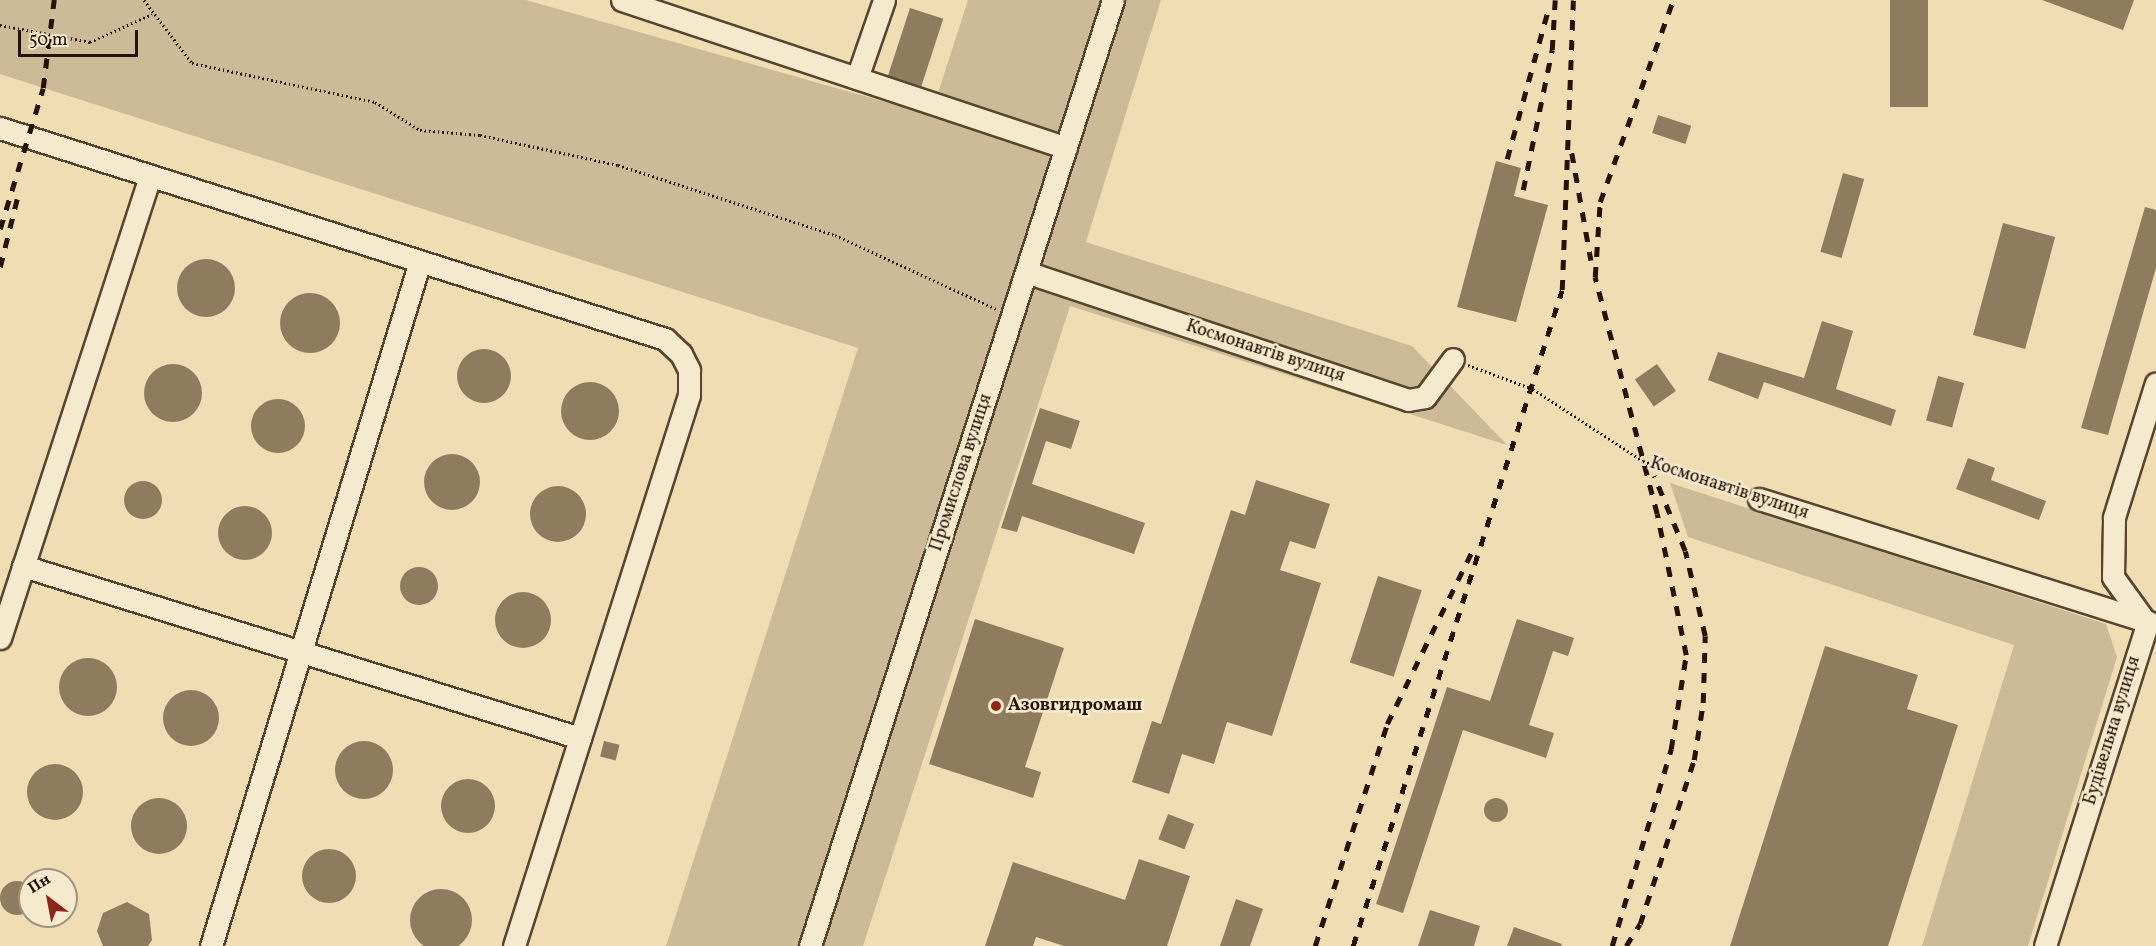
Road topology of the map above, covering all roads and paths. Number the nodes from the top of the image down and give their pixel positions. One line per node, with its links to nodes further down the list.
1 (144, 0): 5 (path)
2 (622, 0): 7 (street)
3 (884, 0): 7 (street)
4 (1113, 0): 9 (street, Промислова вулиця)
5 (152, 14): 6 (path); 13 (path)
6 (0, 25)
7 (857, 78): 9 (street)
8 (0, 128): 10 (street)
9 (1066, 148): 12 (street, Промислова вулиця)
10 (150, 176): 11 (street); 17 (street)
11 (420, 261): 20 (street); 21 (street)
12 (1026, 272): 13 (street, Промислова вулиця); 14 (street, Космонавтів вулиця)
13 (1012, 317): 24 (street, Промислова вулиця)
14 (1453, 359): 16 (path, Космонавтів вулиця)
15 (2156, 383): 18 (street)
16 (1759, 499): 18 (street, Космонавтів вулиця)
17 (23, 566): 19 (street); 20 (street)
18 (2151, 621): 25 (street, Будівельна вулиця)
19 (0, 638)
20 (301, 652): 21 (street); 22 (street)
21 (580, 738): 23 (street)
22 (211, 946)
23 (514, 946)
24 (810, 946)
25 (2045, 946)

